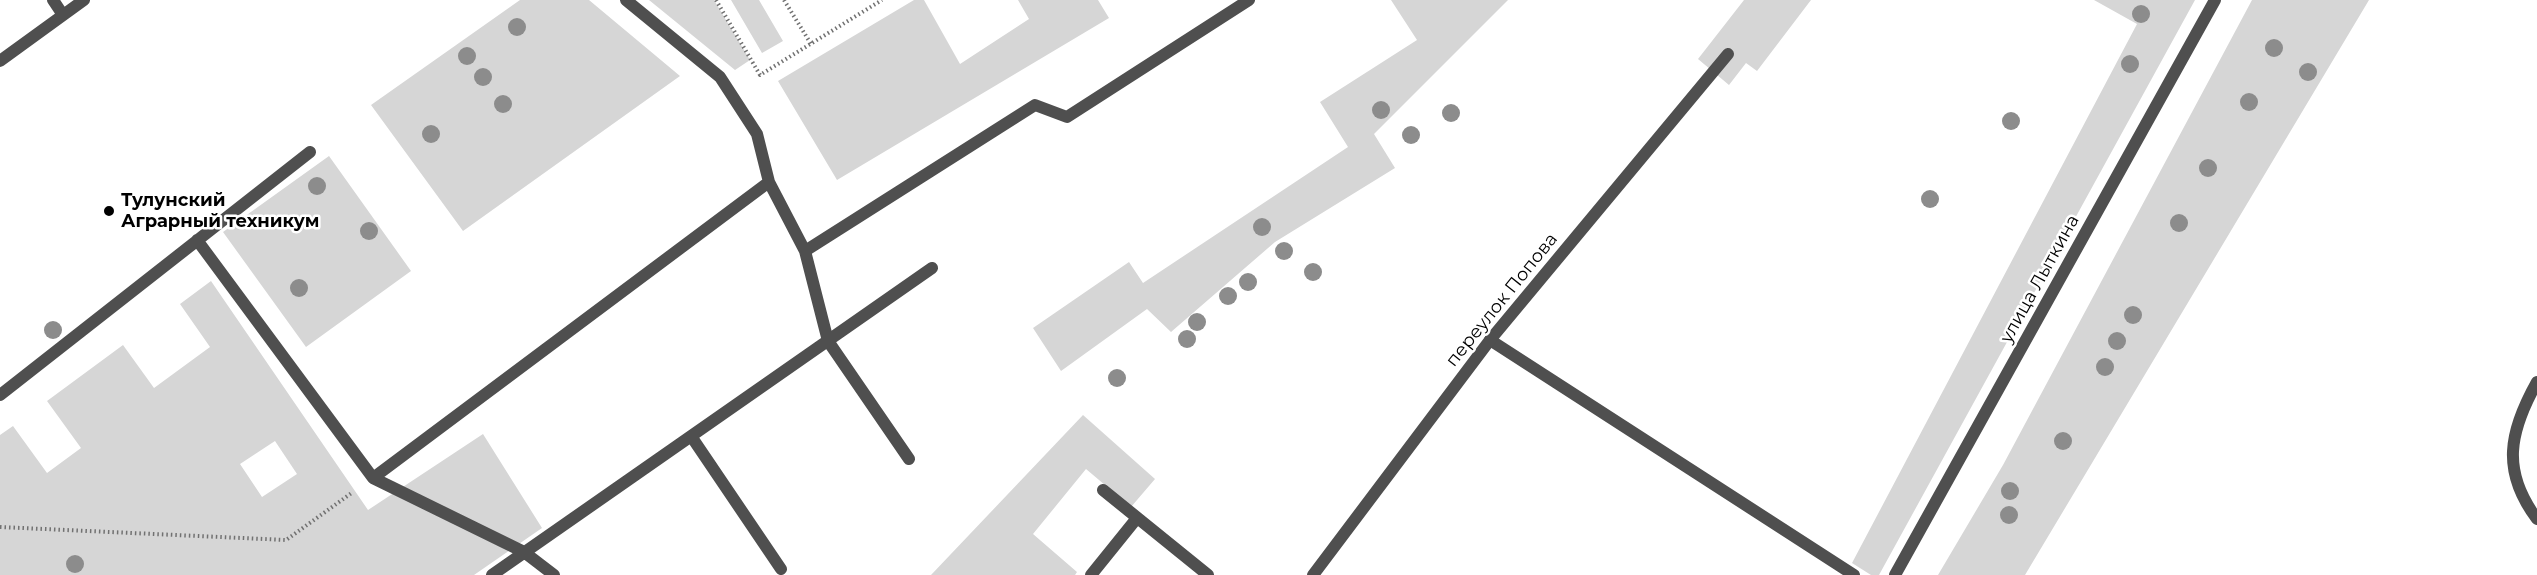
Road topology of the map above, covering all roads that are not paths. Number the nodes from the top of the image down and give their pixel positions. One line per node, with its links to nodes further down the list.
1 (53, 0): 6 (street)
2 (84, 0): 6 (street)
3 (626, 0): 10 (street)
4 (2216, 0): 32 (street, улица Лыткина)
5 (1244, 1): 12 (street)
6 (63, 15): 8 (street)
7 (1728, 54): 15 (street, переулок Попова)
8 (0, 61)
9 (310, 152): 11 (street)
10 (769, 182): 12 (street); 20 (street)
11 (197, 240): 17 (street); 20 (street)
12 (805, 250): 14 (street)
13 (932, 268): 14 (street)
14 (828, 340): 18 (street); 19 (street)
15 (1490, 340): 30 (street, переулок Попова); 31 (street)
16 (2537, 382): 23 (street)
17 (0, 395)
18 (691, 436): 24 (street); 25 (street)
19 (909, 459)
20 (373, 478): 24 (street)
21 (1103, 490): 22 (street)
22 (1137, 518): 28 (street); 29 (street)
23 (2537, 519)
24 (524, 552): 26 (street); 27 (street)
25 (781, 569)
26 (492, 575)
27 (554, 575)
28 (1091, 575)
29 (1208, 575)
30 (1313, 575)
31 (1854, 575)
32 (1895, 575)

